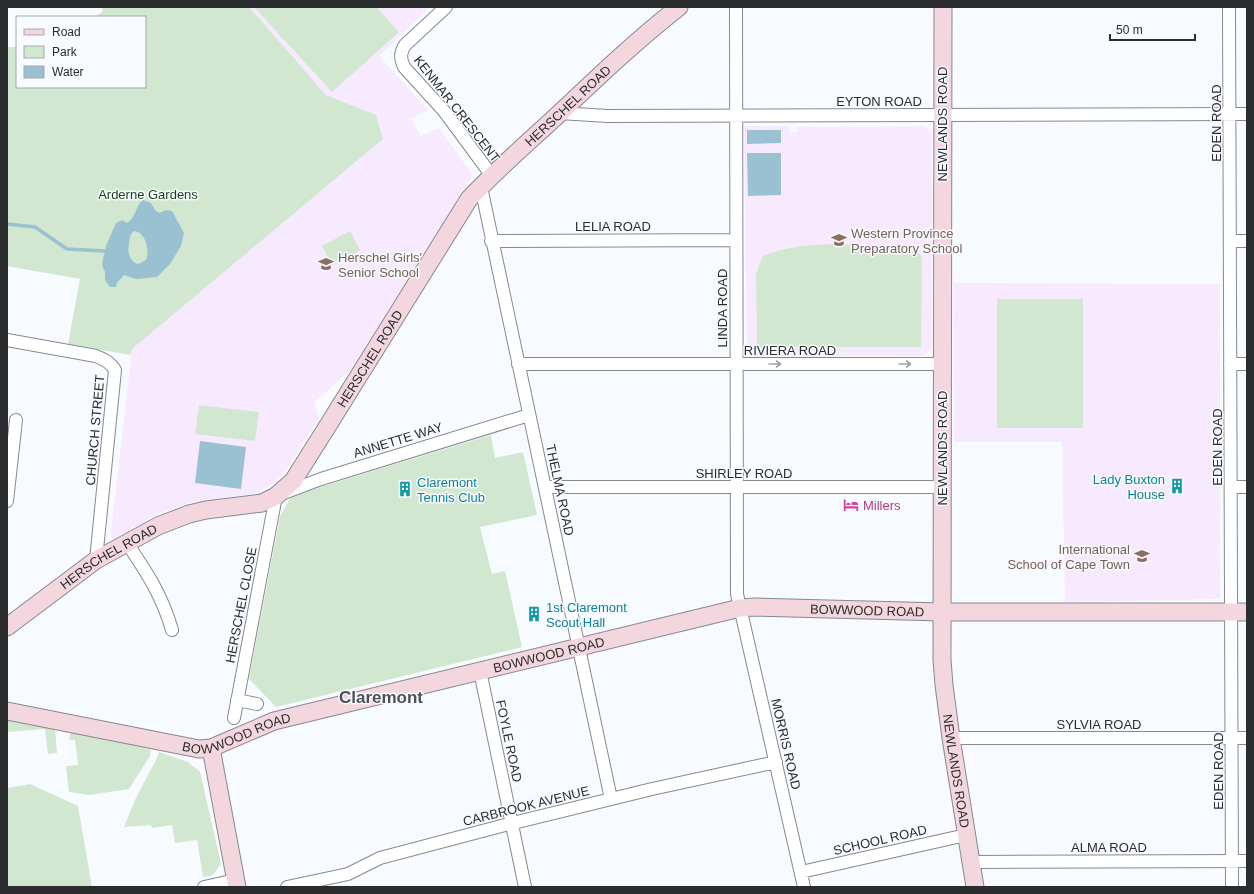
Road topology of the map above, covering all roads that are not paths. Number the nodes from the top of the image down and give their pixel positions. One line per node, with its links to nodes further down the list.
1 (446, 7): 11 (street, KENMAR CRESCENT)
2 (679, 7): 6 (street, HERSCHEL ROAD)
3 (736, 7): 10 (street, LINDA ROAD)
4 (943, 7): 9 (street, NEWLANDS ROAD)
5 (1228, 7): 7 (street, EDEN ROAD)
6 (560, 113): 10 (street, EYTON ROAD); 11 (street, HERSCHEL ROAD)
7 (1230, 114): 8 (street, EYTON ROAD); 9 (street, EYTON ROAD); 14 (street, EDEN ROAD)
8 (1247, 114)
9 (942, 115): 10 (street, EYTON ROAD); 19 (street, NEWLANDS ROAD)
10 (735, 116): 12 (street, LINDA ROAD)
11 (486, 181): 13 (street, THELMA ROAD); 29 (street, HERSCHEL ROAD)
12 (736, 240): 13 (street, LELIA ROAD); 18 (street, LINDA ROAD)
13 (491, 241): 17 (street, THELMA ROAD)
14 (1230, 241): 15 (street); 20 (street, EDEN ROAD)
15 (1247, 241)
16 (7, 340): 32 (street, CHURCH STREET)
17 (518, 364): 18 (street, RIVIERA ROAD); 22 (street, THELMA ROAD)
18 (736, 364): 19 (street, RIVIERA ROAD, one-way to 19); 25 (street, LINDA ROAD)
19 (942, 364): 26 (street, NEWLANDS ROAD)
20 (1230, 364): 21 (street); 27 (street, EDEN ROAD)
21 (1247, 364)
22 (529, 415): 24 (street, THELMA ROAD); 29 (street, ANNETTE WAY)
23 (16, 420): 30 (street)
24 (545, 487): 25 (street, SHIRLEY ROAD); 38 (street, THELMA ROAD)
25 (736, 487): 26 (street, SHIRLEY ROAD); 33 (street, LINDA ROAD)
26 (942, 487): 34 (street, NEWLANDS ROAD)
27 (1231, 487): 28 (street); 35 (street, EDEN ROAD)
28 (1247, 487)
29 (276, 496): 31 (street, HERSCHEL ROAD); 40 (street, HERSCHEL CLOSE)
30 (7, 501)
31 (127, 543): 32 (street, HERSCHEL ROAD); 37 (street)
32 (96, 560): 36 (street, HERSCHEL ROAD)
33 (740, 608): 34 (street, BOWWOOD ROAD); 38 (street, BOWWOOD ROAD); 48 (street, MORRIS ROAD)
34 (942, 612): 35 (street, BOWWOOD ROAD); 44 (street, NEWLANDS ROAD)
35 (1239, 612): 45 (street, EDEN ROAD)
36 (7, 627)
37 (172, 630)
38 (578, 647): 39 (street, BOWWOOD ROAD); 49 (street, THELMA ROAD)
39 (480, 671): 47 (street, BOWWOOD ROAD); 50 (street, FOYLE ROAD)
40 (237, 700): 41 (street); 43 (street, HERSCHEL CLOSE)
41 (257, 704)
42 (7, 711): 47 (street, BOWWOOD ROAD)
43 (234, 718)
44 (952, 738): 45 (street, SYLVIA ROAD); 51 (street, NEWLANDS ROAD)
45 (1232, 738): 46 (street, SYLVIA ROAD); 52 (street, EDEN ROAD)
46 (1247, 738)
47 (211, 748): 56 (street)
48 (776, 762): 49 (street, CARBROOK AVENUE); 55 (street, MORRIS ROAD)
49 (611, 799): 50 (street, CARBROOK AVENUE)
50 (512, 823): 58 (street, CARBROOK AVENUE); 59 (street, FOYLE ROAD)
51 (966, 835): 54 (street, NEWLANDS ROAD); 55 (street, SCHOOL ROAD)
52 (1232, 861): 53 (street, ALMA ROAD); 54 (street, ALMA ROAD); 62 (street, EDEN ROAD)
53 (1247, 861)
54 (970, 862): 61 (street, NEWLANDS ROAD)
55 (801, 872): 60 (street, MORRIS ROAD)
56 (236, 883): 57 (street)
57 (204, 887)
58 (287, 887)
59 (525, 887)
60 (804, 887)
61 (975, 887)
62 (1232, 887)

